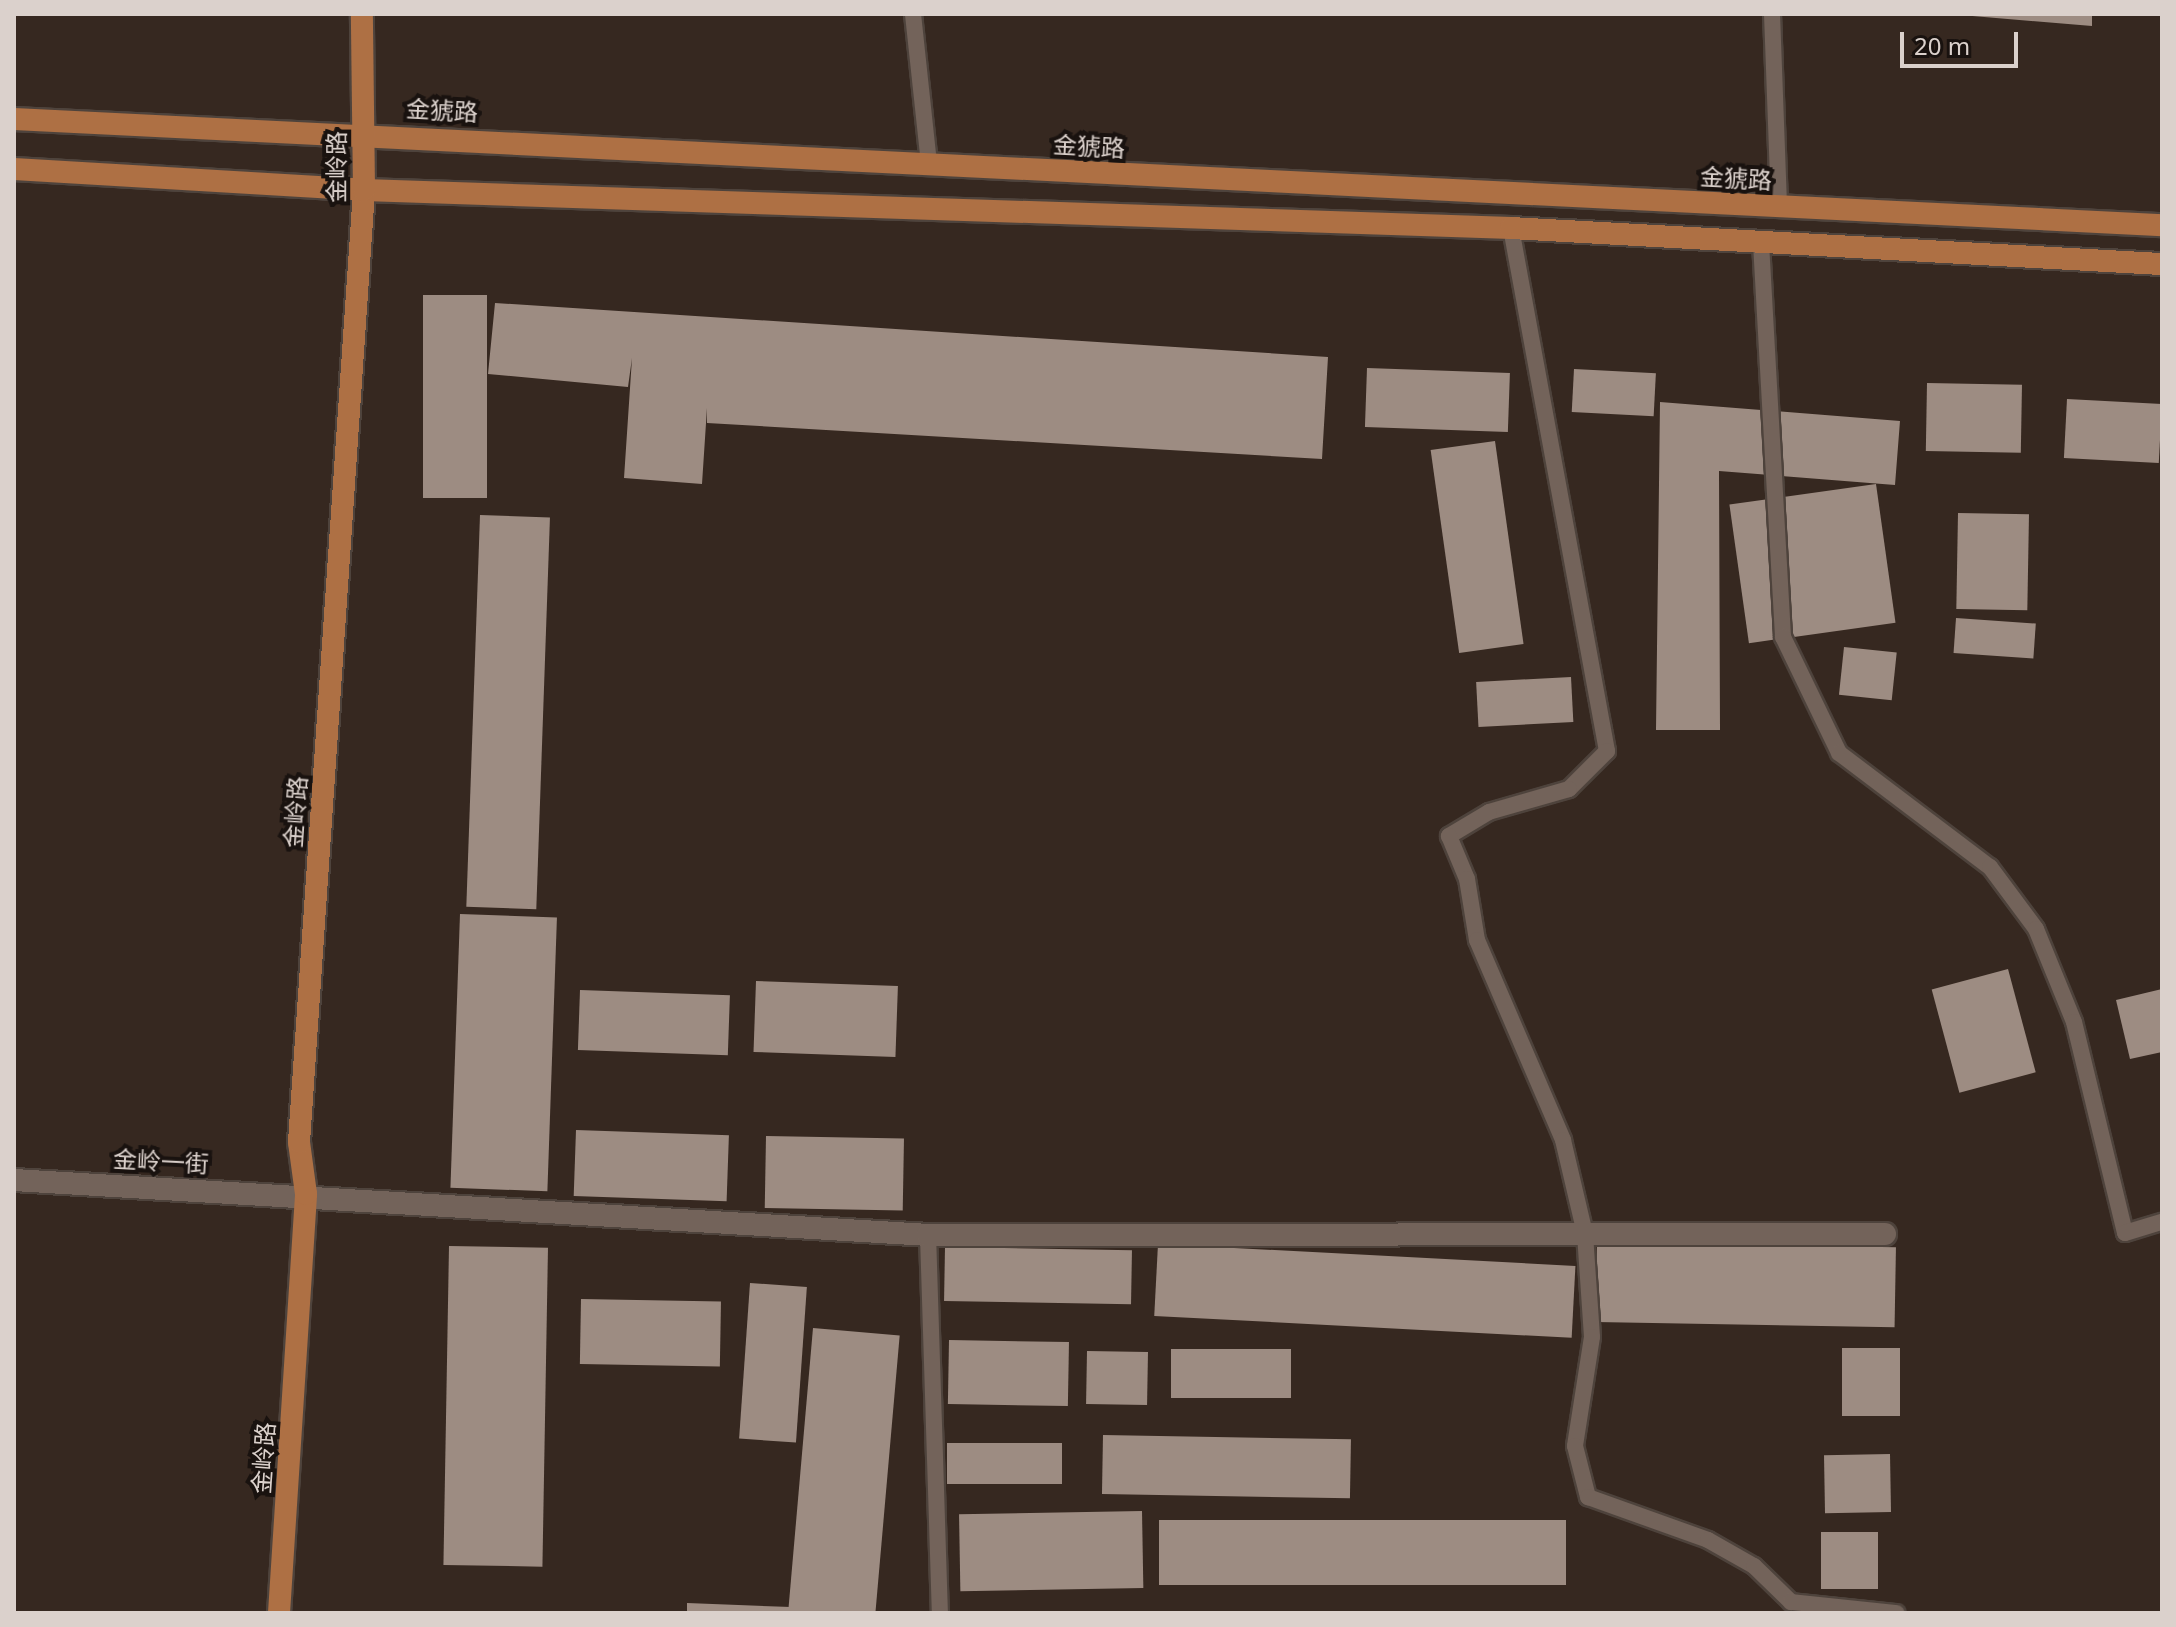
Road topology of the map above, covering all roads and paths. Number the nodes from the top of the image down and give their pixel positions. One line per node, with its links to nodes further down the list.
1 (362, 14): 5 (main road, 金岭路)
2 (913, 14): 6 (lane)
3 (1772, 14): 9 (lane)
4 (14, 119): 5 (main road, 金猇路)
5 (362, 131): 6 (main road, 金猇路); 8 (main road, 金岭路)
6 (929, 163): 9 (main road, 金猇路)
7 (14, 169): 8 (main road)
8 (364, 190): 11 (main road); 15 (main road, 金岭路)
9 (1779, 206): 10 (main road, 金猇路)
10 (2162, 225)
11 (1511, 228): 12 (main road); 17 (lane)
12 (1761, 243): 13 (main road); 16 (lane)
13 (2162, 264)
14 (14, 1180): 15 (street, 金岭一街)
15 (306, 1194): 19 (street, 金岭一街); 20 (main road, 金岭路)
16 (2162, 1222)
17 (1585, 1234): 18 (street, 金岭一街); 19 (street, 金岭一街); 22 (lane)
18 (1885, 1234)
19 (928, 1235): 21 (lane)
20 (279, 1613)
21 (940, 1613)
22 (1896, 1613)

